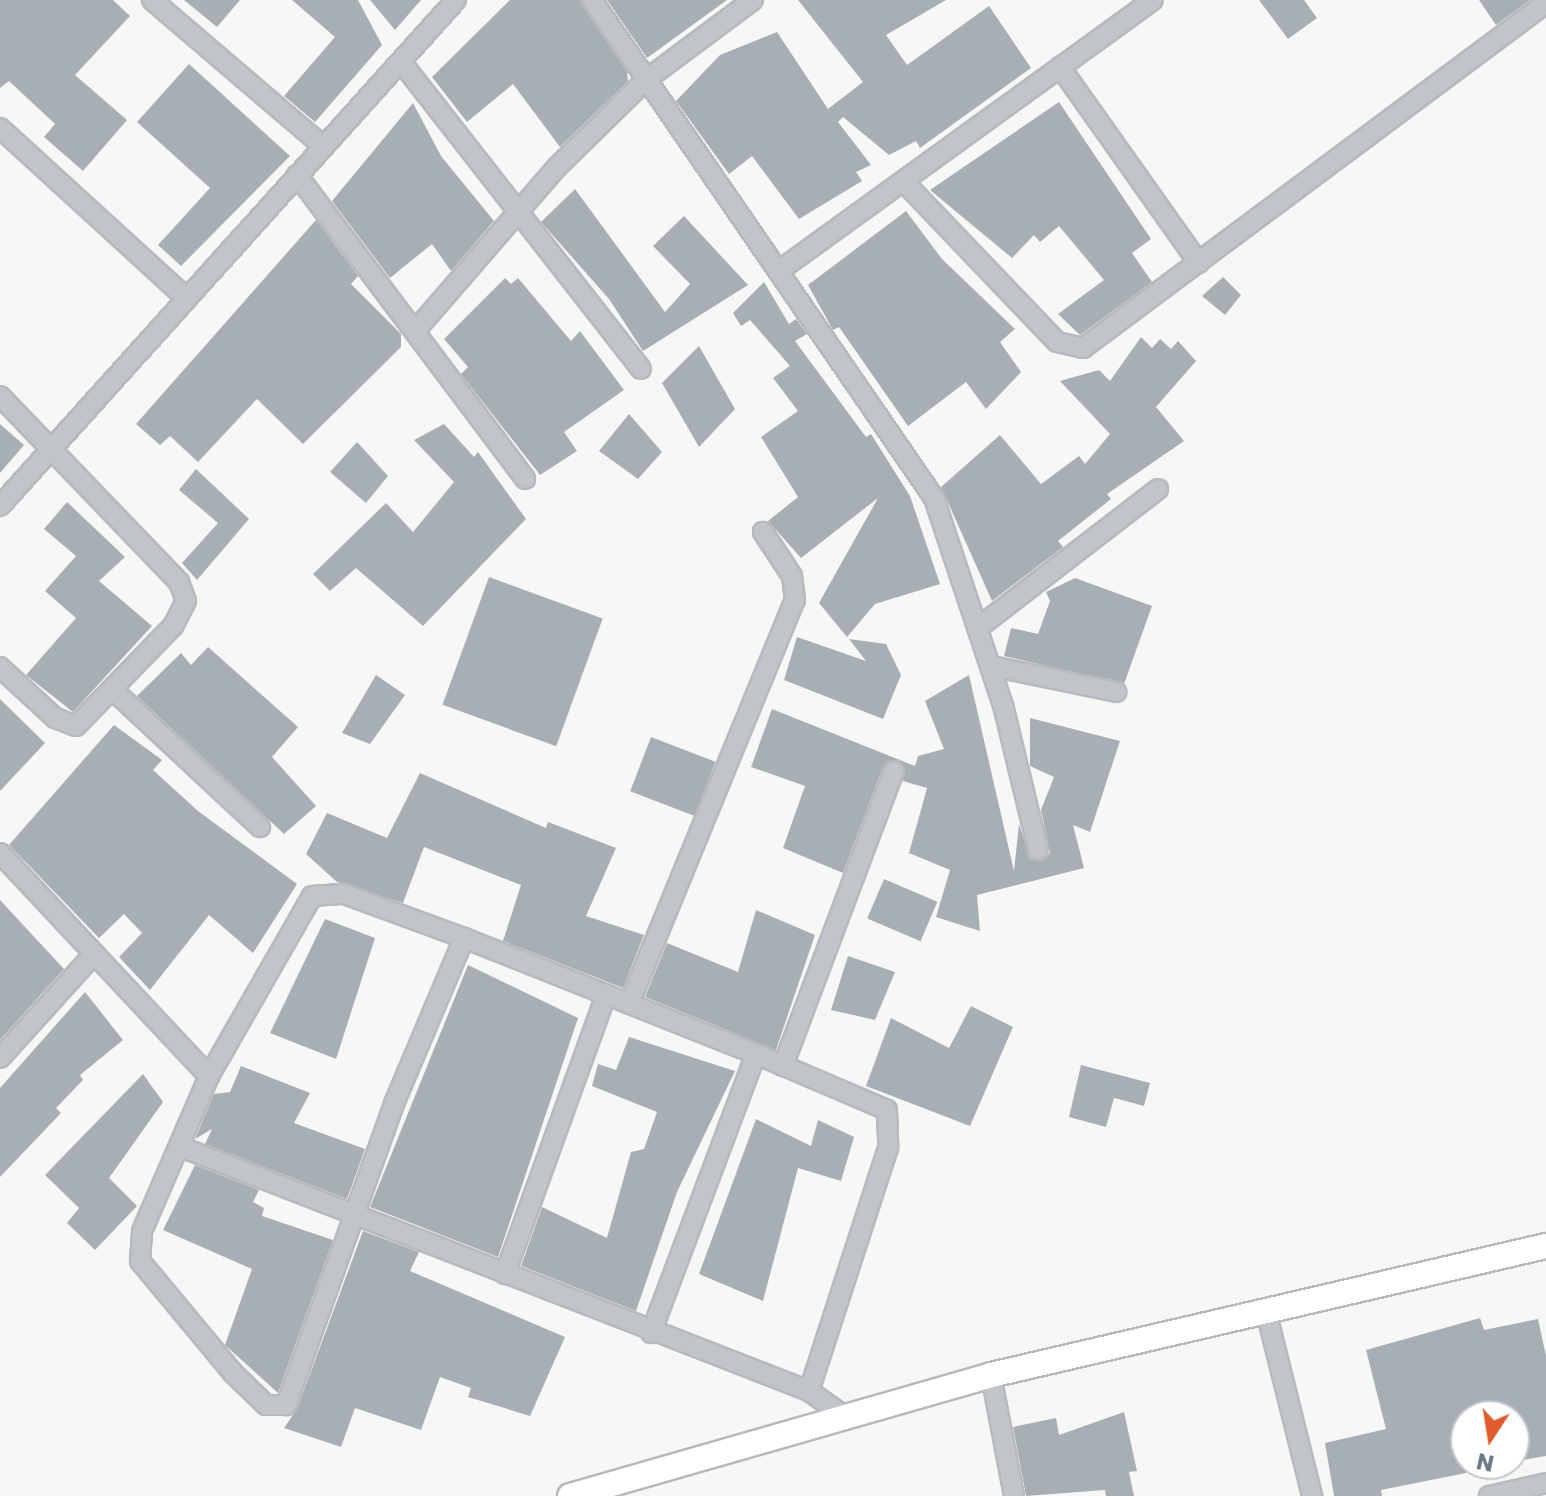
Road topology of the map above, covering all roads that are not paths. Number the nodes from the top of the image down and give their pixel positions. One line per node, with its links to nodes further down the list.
1 (152, 0): 11 (street)
2 (456, 0): 7 (street)
3 (592, 0): 9 (street)
4 (753, 0): 9 (street)
5 (1546, 3): 15 (street)
6 (1140, 4): 8 (street)
7 (402, 63): 11 (street); 14 (street)
8 (1060, 67): 13 (street); 15 (street)
9 (647, 79): 14 (street); 16 (street)
10 (0, 128): 17 (street)
11 (323, 146): 12 (street)
12 (297, 175): 17 (street); 18 (street)
13 (904, 182): 15 (street); 16 (street)
14 (519, 206): 18 (street); 19 (street)
15 (1199, 263)
16 (780, 270): 26 (street)
17 (186, 298): 21 (street)
18 (415, 331): 22 (street)
19 (641, 369)
20 (0, 396): 21 (street)
21 (53, 447): 24 (street); 29 (street)
22 (525, 479)
23 (1158, 489): 26 (street)
24 (0, 506)
25 (763, 532): 38 (street)
26 (979, 627): 27 (street)
27 (991, 666): 30 (street); 33 (street)
28 (0, 667): 29 (street)
29 (113, 690): 32 (street)
30 (1116, 692)
31 (894, 771): 41 (street)
32 (260, 827)
33 (1038, 850)
34 (0, 853): 36 (street)
35 (464, 938): 37 (street); 42 (street); 44 (street)
36 (94, 954): 40 (street); 42 (street)
37 (606, 995): 38 (street); 46 (street)
38 (629, 1004): 39 (street)
39 (756, 1054): 41 (street); 48 (street)
40 (0, 1058)
41 (783, 1066): 50 (street)
42 (209, 1076): 43 (street)
43 (181, 1147): 44 (street); 44 (street)
44 (356, 1217): 46 (street)
45 (1546, 1246): 47 (street)
46 (505, 1274): 48 (street)
47 (1267, 1315): 49 (street); 55 (street)
48 (651, 1333): 50 (street)
49 (991, 1375): 51 (street); 54 (street)
50 (809, 1391): 51 (street)
51 (846, 1417): 53 (street)
52 (1546, 1483): 56 (street)
53 (570, 1496)
54 (1014, 1496)
55 (1312, 1496)
56 (1489, 1496)

